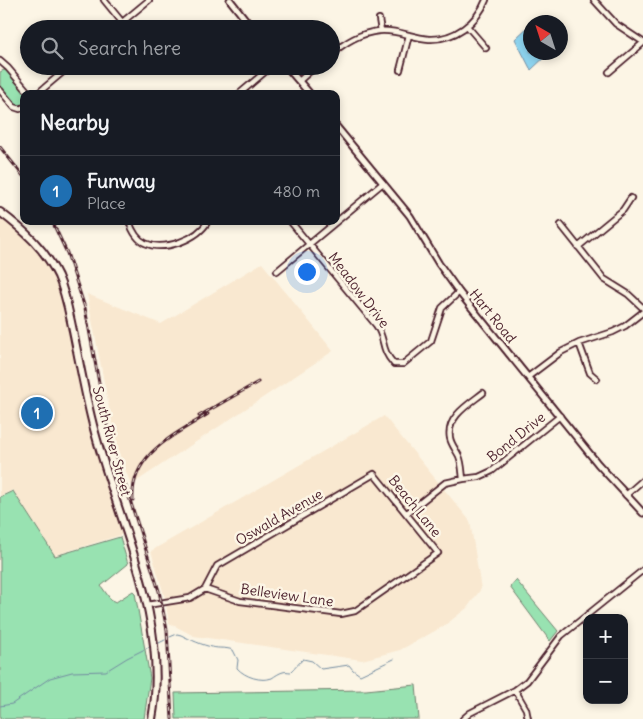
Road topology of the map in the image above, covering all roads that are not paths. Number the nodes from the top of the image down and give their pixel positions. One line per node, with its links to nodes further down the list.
1 (104, 0): 7 (street)
2 (149, 0): 8 (street)
3 (230, 0): 9 (street)
4 (486, 0): 10 (street)
5 (594, 0): 13 (street)
6 (379, 19): 11 (street)
7 (120, 20)
8 (124, 20)
9 (247, 20)
10 (468, 26): 12 (street); 15 (street)
11 (381, 31): 12 (street); 14 (street)
12 (410, 35): 17 (street)
13 (643, 43): 18 (street)
14 (340, 46)
15 (486, 48)
16 (1, 65): 25 (street)
17 (400, 70)
18 (609, 72)
19 (59, 75): 26 (street)
20 (261, 75): 27 (street)
21 (294, 75): 23 (street)
22 (306, 75): 23 (street)
23 (299, 81): 28 (street)
24 (0, 90): 29 (street)
25 (26, 90)
26 (42, 90)
27 (244, 90)
28 (307, 90)
29 (20, 108)
30 (340, 131): 31 (street, Hart Road)
31 (383, 183): 34 (street); 43 (street, Hart Road)
32 (631, 198): 41 (street)
33 (0, 212): 60 (main road, South River Street)
34 (340, 219)
35 (131, 225): 36 (street)
36 (205, 225)
37 (293, 225): 40 (street, Meadow Drive)
38 (333, 225): 40 (street)
39 (561, 225): 41 (street)
40 (310, 244): 42 (street); 43 (street, Meadow Drive)
41 (578, 247): 44 (street)
42 (277, 272)
43 (459, 292): 47 (street, Hart Road)
44 (643, 308)
45 (643, 312): 46 (street)
46 (580, 343): 47 (street); 48 (street)
47 (528, 377): 50 (street, Hart Road)
48 (598, 379)
49 (483, 393): 52 (street)
50 (560, 416): 52 (street, Bond Drive); 54 (street, Hart Road)
51 (374, 474): 55 (street, Beach Lane); 59 (street, Oswald Avenue)
52 (463, 479): 55 (street, Bond Drive)
53 (643, 480): 54 (street)
54 (626, 496): 56 (street, Hart Road)
55 (407, 513): 57 (street, Beach Lane)
56 (643, 513)
57 (438, 553): 59 (street, Belleview Lane)
58 (643, 570): 61 (street)
59 (205, 589): 60 (street)
60 (147, 605): 62 (main road, South River Street)
61 (515, 690): 63 (street); 64 (street)
62 (152, 719)
63 (462, 719)
64 (528, 719)

